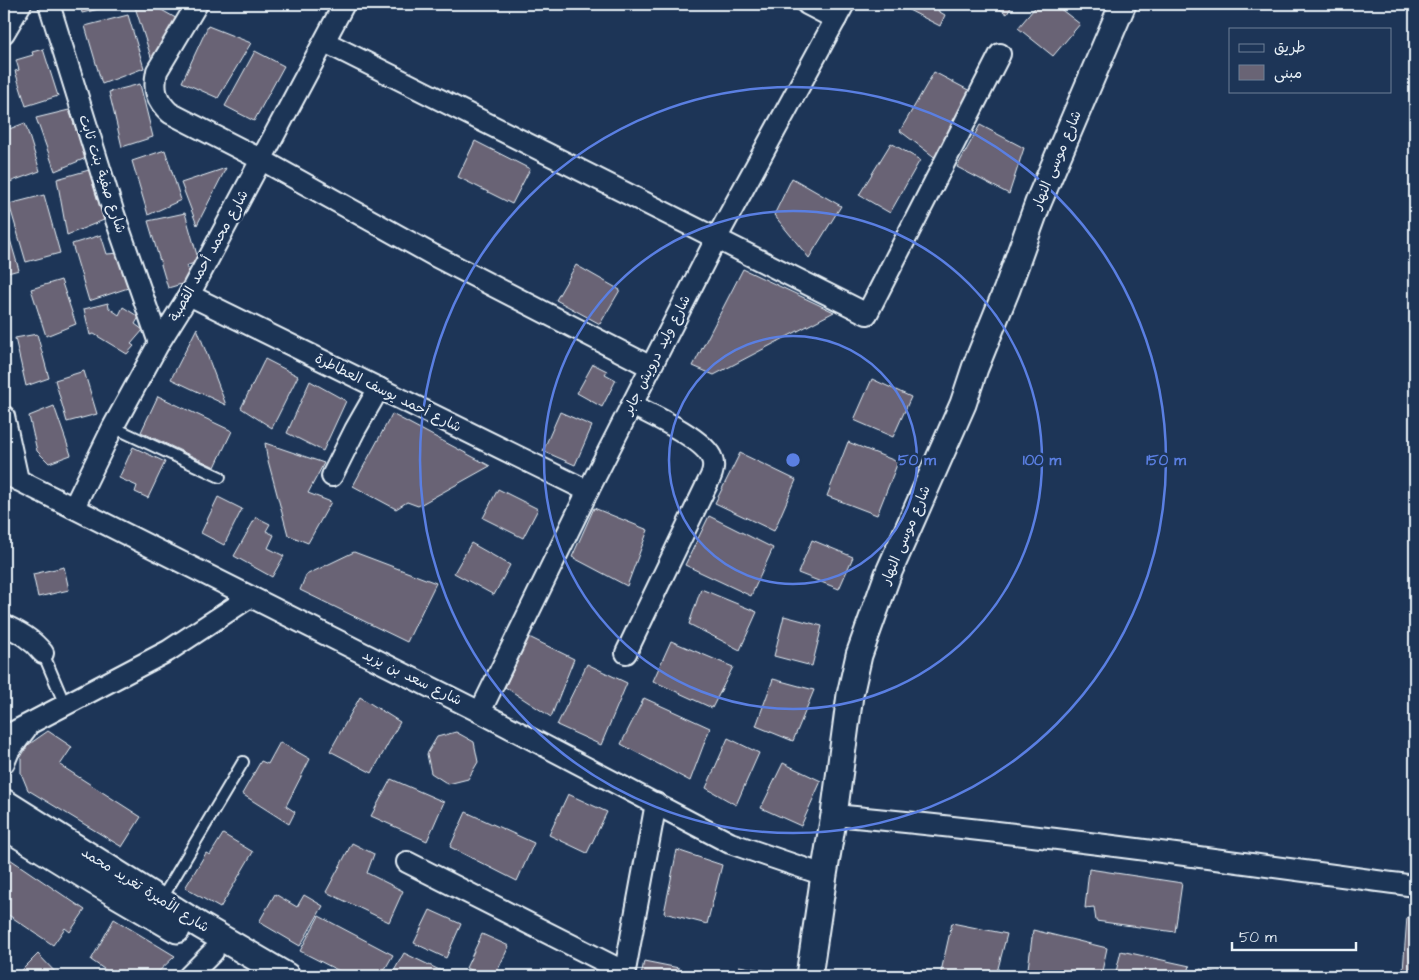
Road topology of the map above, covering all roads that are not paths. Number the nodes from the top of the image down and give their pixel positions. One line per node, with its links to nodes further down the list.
1 (21, 4): 8 (street)
2 (49, 4): 14 (street, شارع صفية بنت ثابت)
3 (197, 4): 11 (street)
4 (344, 4): 9 (street, شارع محمد أحمد القصبة)
5 (807, 4): 7 (street)
6 (1116, 7): 37 (street, شارع موسى النهار)
7 (840, 11): 12 (street, شارع وليد درويش جابر)
8 (4, 33)
9 (325, 42): 11 (street, شارع محمد أحمد القصبة); 12 (street)
10 (1000, 54): 12 (street)
11 (262, 160): 13 (street, شارع محمد أحمد القصبة); 15 (street)
12 (716, 239): 15 (street, شارع وليد درويش جابر)
13 (189, 295): 14 (street, شارع محمد أحمد القصبة); 16 (street, شارع أحمد يوسف العطاطرة)
14 (159, 343): 19 (street, شارع محمد أحمد القصبة)
15 (651, 367): 17 (street, شارع وليد درويش جابر)
16 (379, 388): 20 (street); 23 (street, شارع أحمد يوسف العطاطرة)
17 (632, 405): 23 (street, شارع وليد درويش جابر); 28 (street)
18 (4, 416): 21 (street)
19 (114, 427): 22 (lane); 24 (street, شارع محمد أحمد القصبة)
20 (332, 476)
21 (11, 477): 24 (street, شارع سعد بن يزيد)
22 (220, 477)
23 (588, 491): 30 (street, شارع وليد درويش جابر)
24 (74, 507): 25 (street, شارع سعد بن يزيد)
25 (250, 597): 29 (street); 30 (street, شارع سعد بن يزيد)
26 (4, 624): 27 (street)
27 (43, 653): 29 (lane)
28 (626, 653)
29 (65, 705): 31 (street)
30 (480, 712): 36 (street, شارع سعد بن يزيد)
31 (32, 722): 32 (street); 34 (street)
32 (4, 737)
33 (243, 762): 42 (lane)
34 (4, 763)
35 (4, 802): 42 (street, شارع الأميرة تغريد محمد)
36 (656, 803): 40 (street, شارع سعد بن يزيد); 44 (street)
37 (834, 815): 40 (street, شارع موسى النهار); 41 (street)
38 (4, 826): 43 (street, شارع الأميرة تغريد محمد)
39 (407, 862): 44 (street)
40 (824, 875): 48 (street, شارع موسى النهار)
41 (1415, 886)
42 (161, 901): 47 (street, شارع الأميرة تغريد محمد)
43 (213, 952): 45 (street); 46 (street, شارع الأميرة تغريد محمد)
44 (625, 974)
45 (189, 976)
46 (255, 976)
47 (287, 976)
48 (809, 976)

